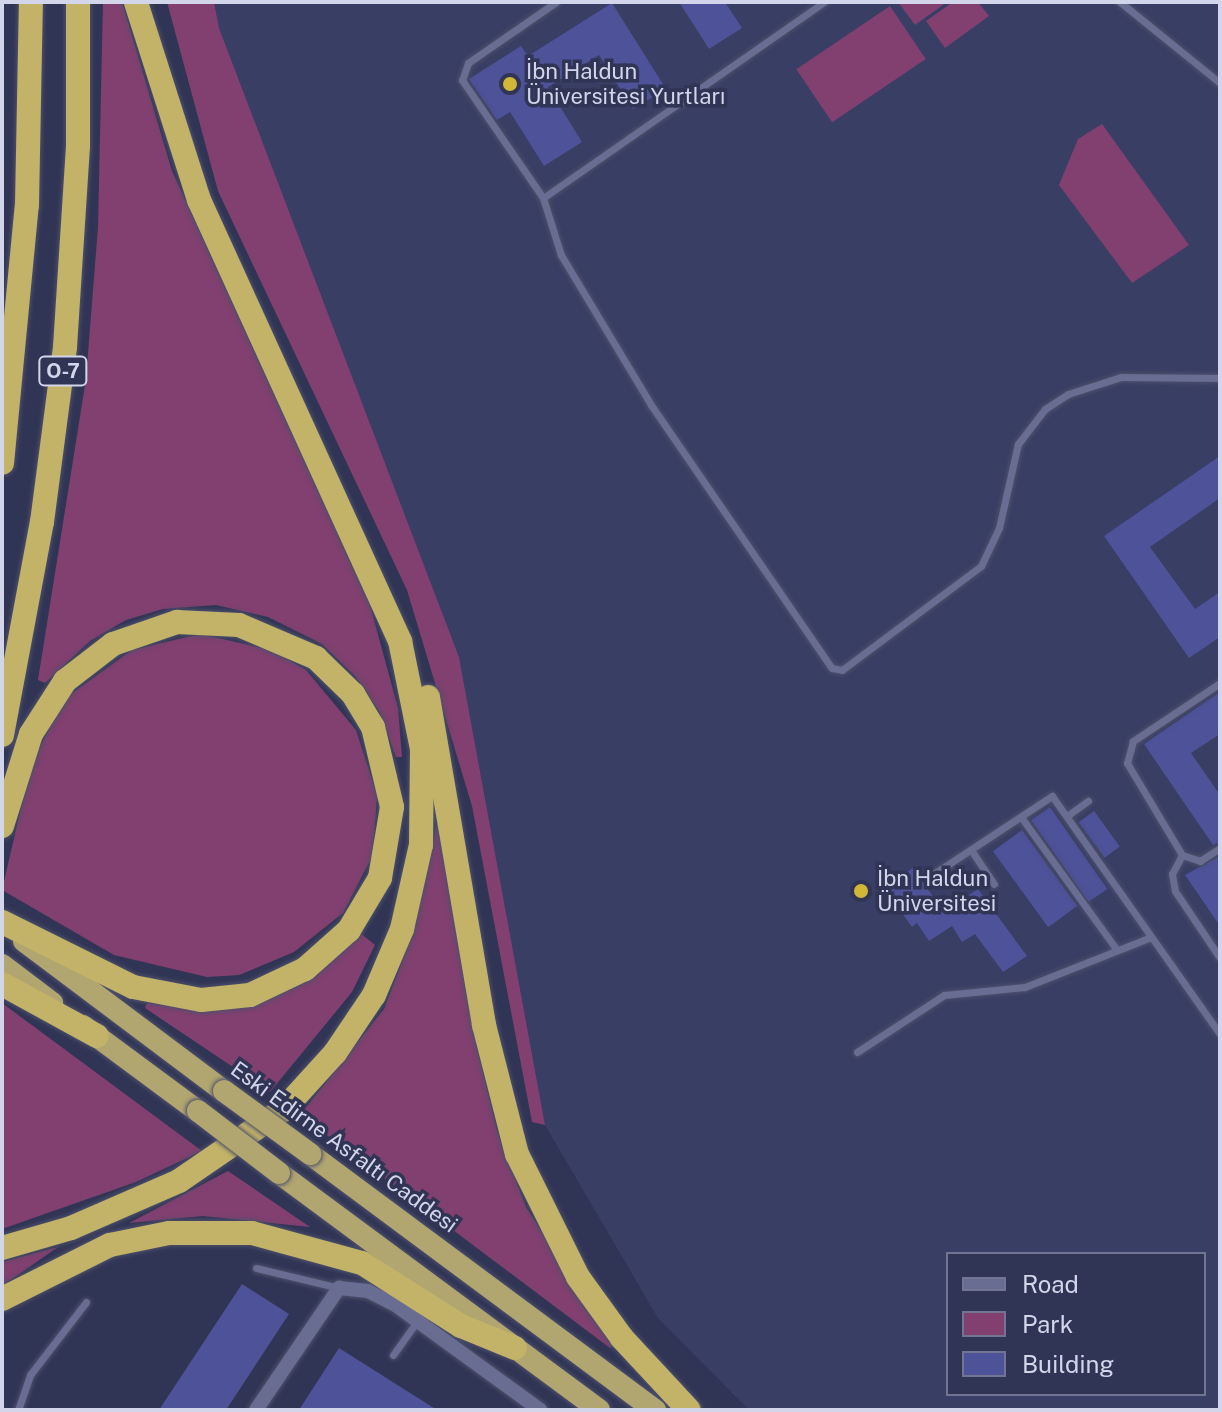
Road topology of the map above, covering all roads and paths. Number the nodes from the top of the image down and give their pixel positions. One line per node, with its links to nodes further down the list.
1 (31, 2): 11 (highway, O-7)
2 (78, 2): 13 (highway, O-7)
3 (136, 2): 9 (highway)
4 (556, 2): 8 (lane)
5 (824, 2): 8 (lane)
6 (1120, 2): 7 (lane)
7 (1220, 83)
8 (543, 198): 10 (lane)
9 (218, 245): 32 (highway); 45 (highway)
10 (1220, 378)
11 (2, 463)
12 (1220, 683): 20 (lane)
13 (2, 735)
14 (1088, 801): 15 (lane)
15 (1067, 816): 16 (lane); 24 (lane)
16 (1021, 817): 19 (lane); 25 (lane)
17 (2, 826): 23 (highway)
18 (1220, 848): 20 (lane)
19 (971, 850): 21 (lane); 22 (lane)
20 (1182, 855): 26 (lane)
21 (932, 875)
22 (994, 884)
23 (2, 923): 44 (highway, Eski Edirne Asfaltı Caddesi, bridge)
24 (1149, 938): 25 (lane); 29 (lane)
25 (1117, 950): 31 (lane)
26 (1220, 958)
27 (2, 965): 30 (highway)
28 (2, 984): 30 (highway)
29 (1220, 1034)
30 (97, 1036): 38 (highway, bridge)
31 (857, 1052)
32 (2, 1248)
33 (256, 1268): 34 (lane)
34 (339, 1288): 37 (street); 41 (street)
35 (2, 1299): 38 (highway)
36 (86, 1302): 40 (lane)
37 (418, 1320): 39 (lane); 42 (street)
38 (515, 1348): 43 (highway)
39 (393, 1355)
40 (18, 1410)
41 (256, 1410)
42 (540, 1410)
43 (599, 1410)
44 (655, 1410)
45 (689, 1410)

